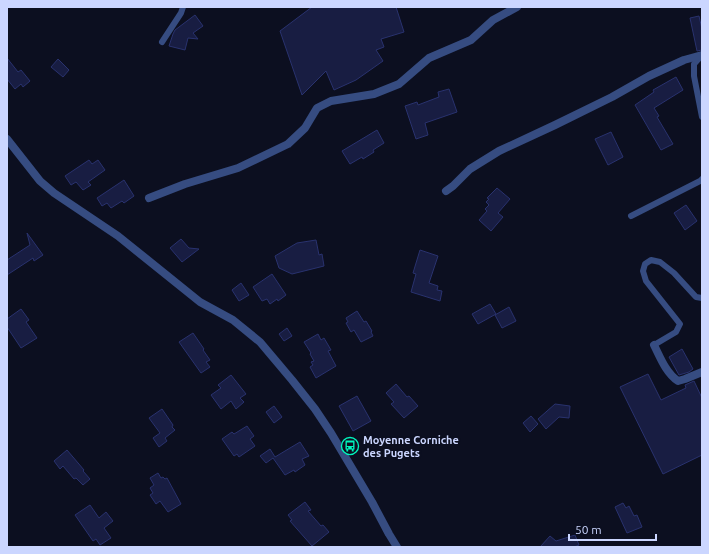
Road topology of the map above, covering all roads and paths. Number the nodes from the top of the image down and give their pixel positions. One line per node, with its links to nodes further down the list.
1 (183, 7): 3 (lane)
2 (517, 7): 9 (street)
3 (162, 42)
4 (702, 55): 5 (lane); 8 (street)
5 (702, 117)
6 (7, 139): 14 (street)
7 (702, 179): 10 (lane)
8 (446, 191)
9 (149, 198)
10 (632, 216)
11 (702, 298): 12 (lane)
12 (654, 345): 13 (street)
13 (702, 372)
14 (398, 547)

